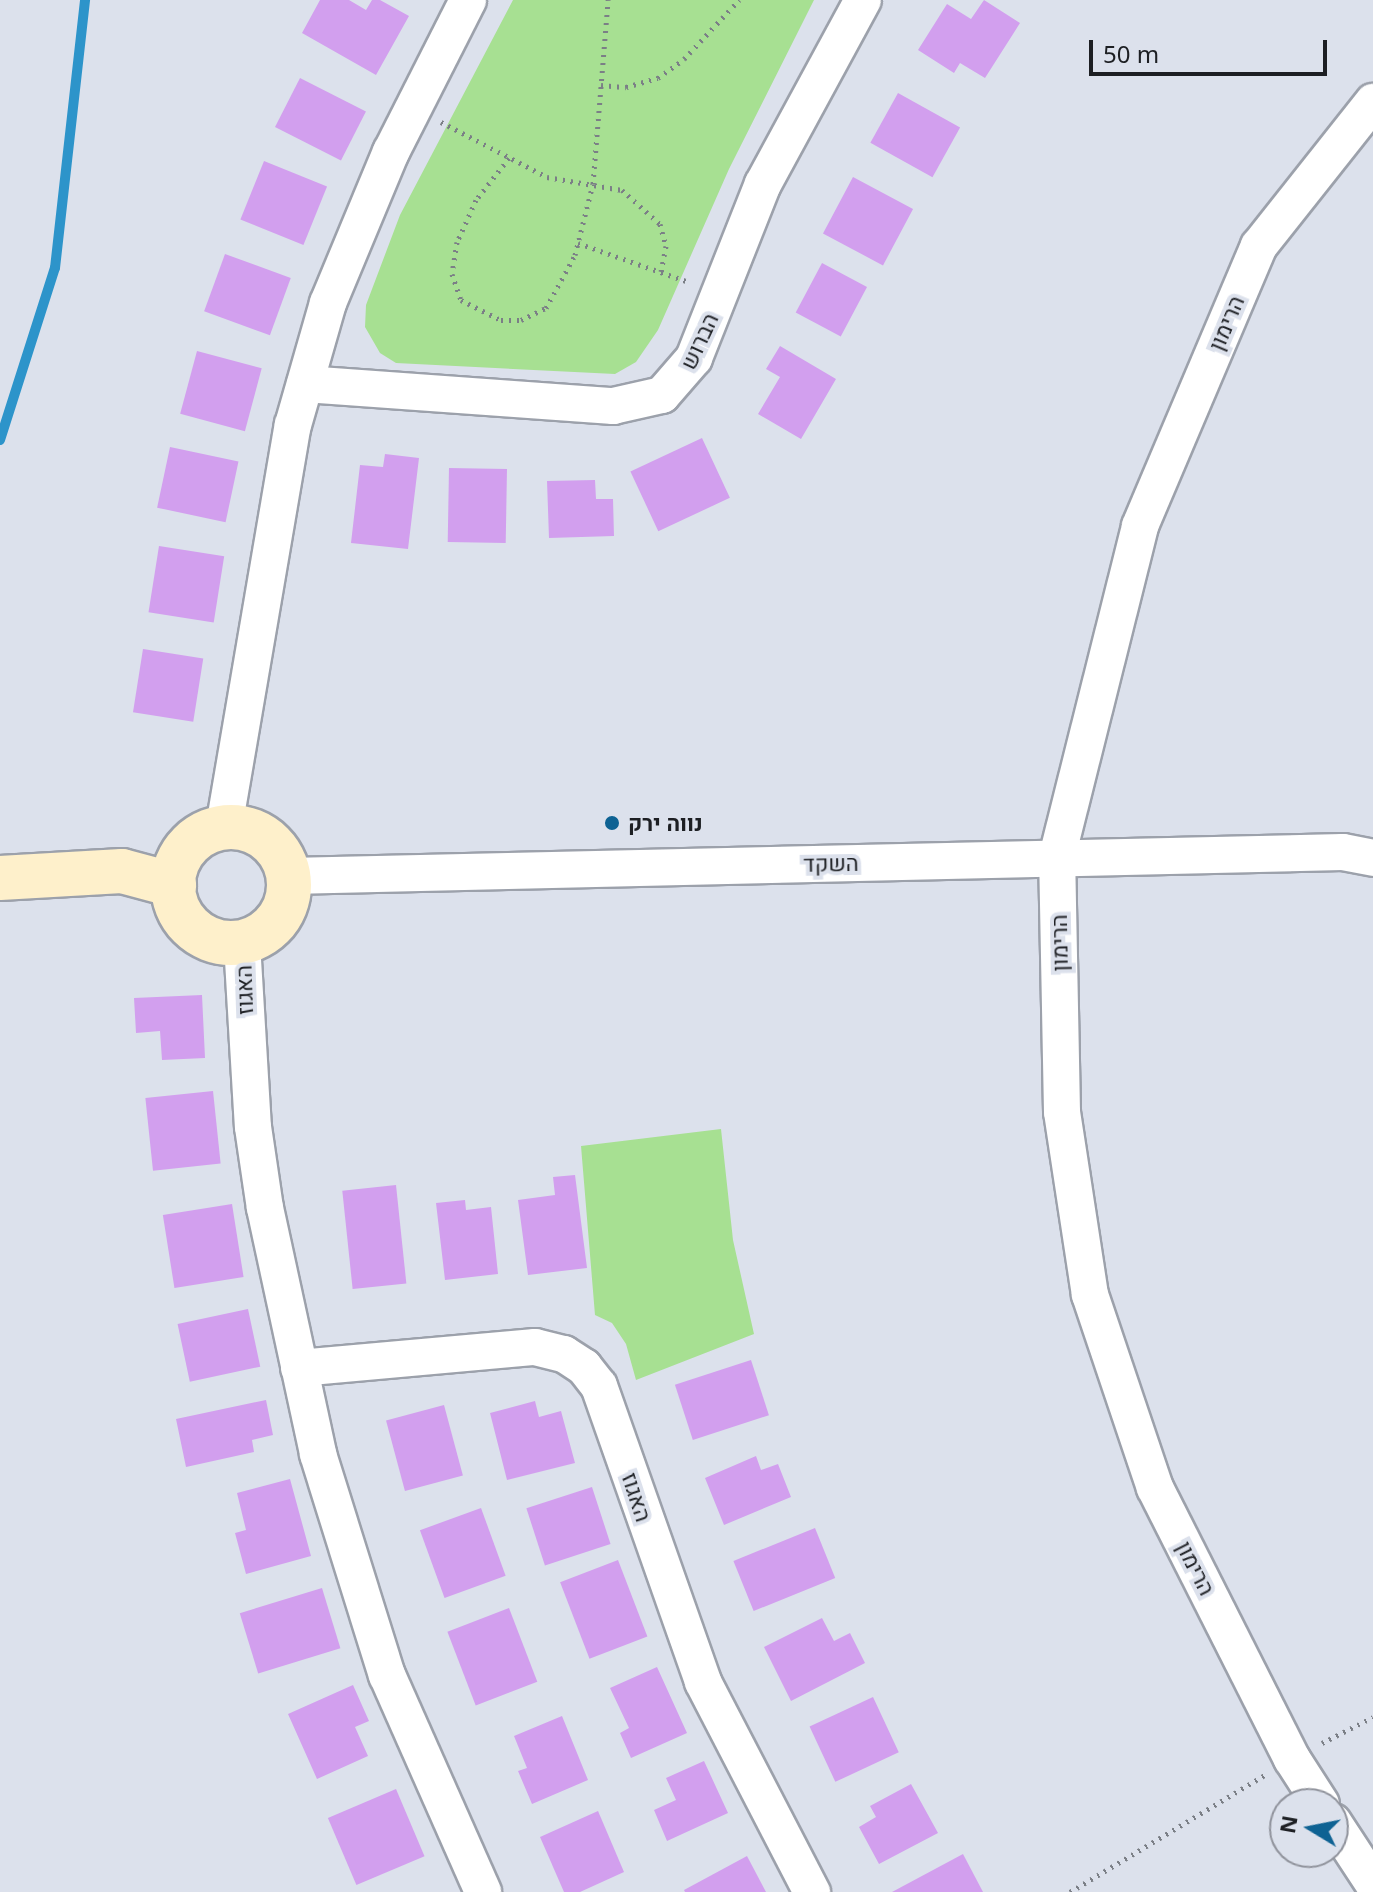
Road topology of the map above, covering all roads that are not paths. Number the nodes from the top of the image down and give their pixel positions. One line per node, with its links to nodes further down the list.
1 (468, 0): 4 (street)
2 (863, 0): 4 (street, הברוש)
3 (1373, 102): 6 (street, הרימון)
4 (305, 384): 5 (street)
5 (224, 827): 8 (main road); 10 (main road)
6 (1057, 857): 7 (street, השקד); 8 (street, השקד); 13 (street, הרימון)
7 (1373, 858)
8 (289, 876): 11 (main road)
9 (0, 878): 10 (main road)
10 (174, 885): 11 (main road)
11 (242, 943): 12 (street, האגוז)
12 (299, 1368): 16 (street, האגוז); 17 (street, האגוז)
13 (1311, 1788)
14 (1349, 1846): 15 (street)
15 (1373, 1883)
16 (483, 1892)
17 (812, 1892)

